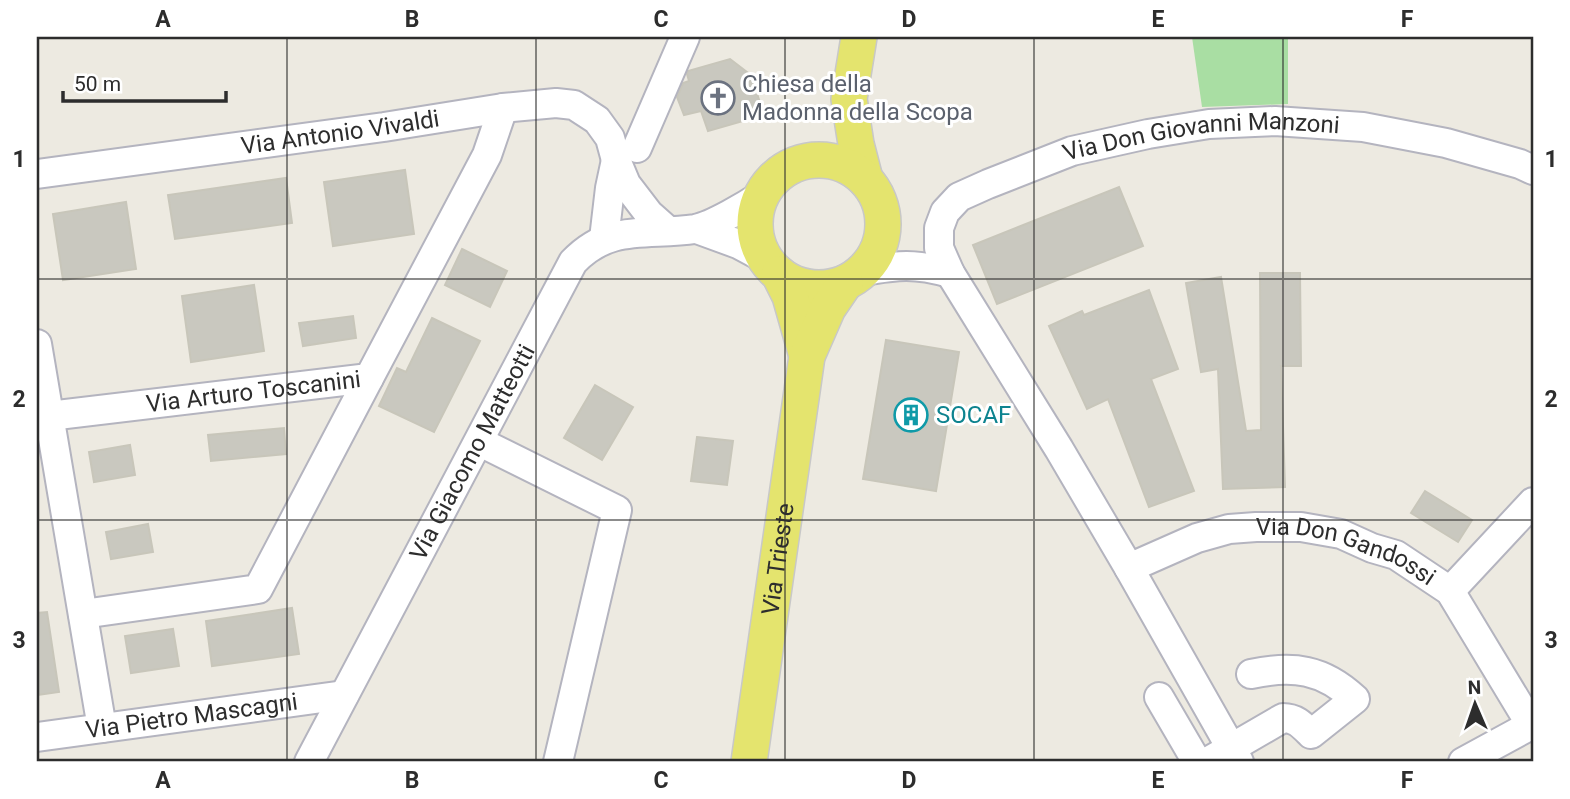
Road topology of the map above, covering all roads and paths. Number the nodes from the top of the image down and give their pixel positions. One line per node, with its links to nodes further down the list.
1 (685, 37): 5 (street)
2 (859, 37): 3 (main road)
3 (849, 99): 6 (main road); 9 (main road)
4 (503, 108): 5 (street, Via Antonio Vivaldi); 8 (street, Via Antonio Vivaldi); 19 (street, Via Arturo Toscanini)
5 (626, 154): 12 (street, Via Antonio Vivaldi); 13 (street)
6 (804, 162): 9 (main road); 10 (main road)
7 (1533, 170): 15 (street, Via Don Giovanni Manzoni)
8 (37, 174)
9 (865, 179): 16 (main road)
10 (762, 195): 11 (street); 14 (main road)
11 (697, 229): 12 (street, Via Giacomo Matteotti); 14 (street)
12 (667, 230): 13 (street, Via Giacomo Matteotti)
13 (604, 239): 21 (street, Via Giacomo Matteotti)
14 (772, 266): 16 (main road); 18 (main road)
15 (950, 273): 16 (street); 23 (street, Via Don Giovanni Manzoni)
16 (854, 277): 18 (main road)
17 (37, 344): 20 (street)
18 (807, 356): 35 (main road, Via Trieste)
19 (369, 378): 20 (street, Via Arturo Toscanini); 25 (street)
20 (49, 416): 25 (street)
21 (480, 442): 27 (street, Via Giacomo Matteotti); 34 (street)
22 (1533, 502): 24 (street)
23 (1129, 568): 24 (street, Via Don Gandossi); 32 (street, Via Don Giovanni Manzoni)
24 (1450, 591): 29 (street, Via Don Gandossi)
25 (83, 614): 30 (street)
26 (1251, 674): 32 (street)
27 (344, 695): 30 (street, Via Pietro Mascagni); 33 (street, Via Giacomo Matteotti)
28 (1159, 697): 36 (street)
29 (1532, 724): 38 (street)
30 (102, 728): 31 (street, Via Pietro Mascagni)
31 (37, 737)
32 (1235, 755): 37 (street)
33 (309, 762)
34 (558, 762)
35 (748, 762)
36 (1197, 762)
37 (1207, 762)
38 (1463, 762)

